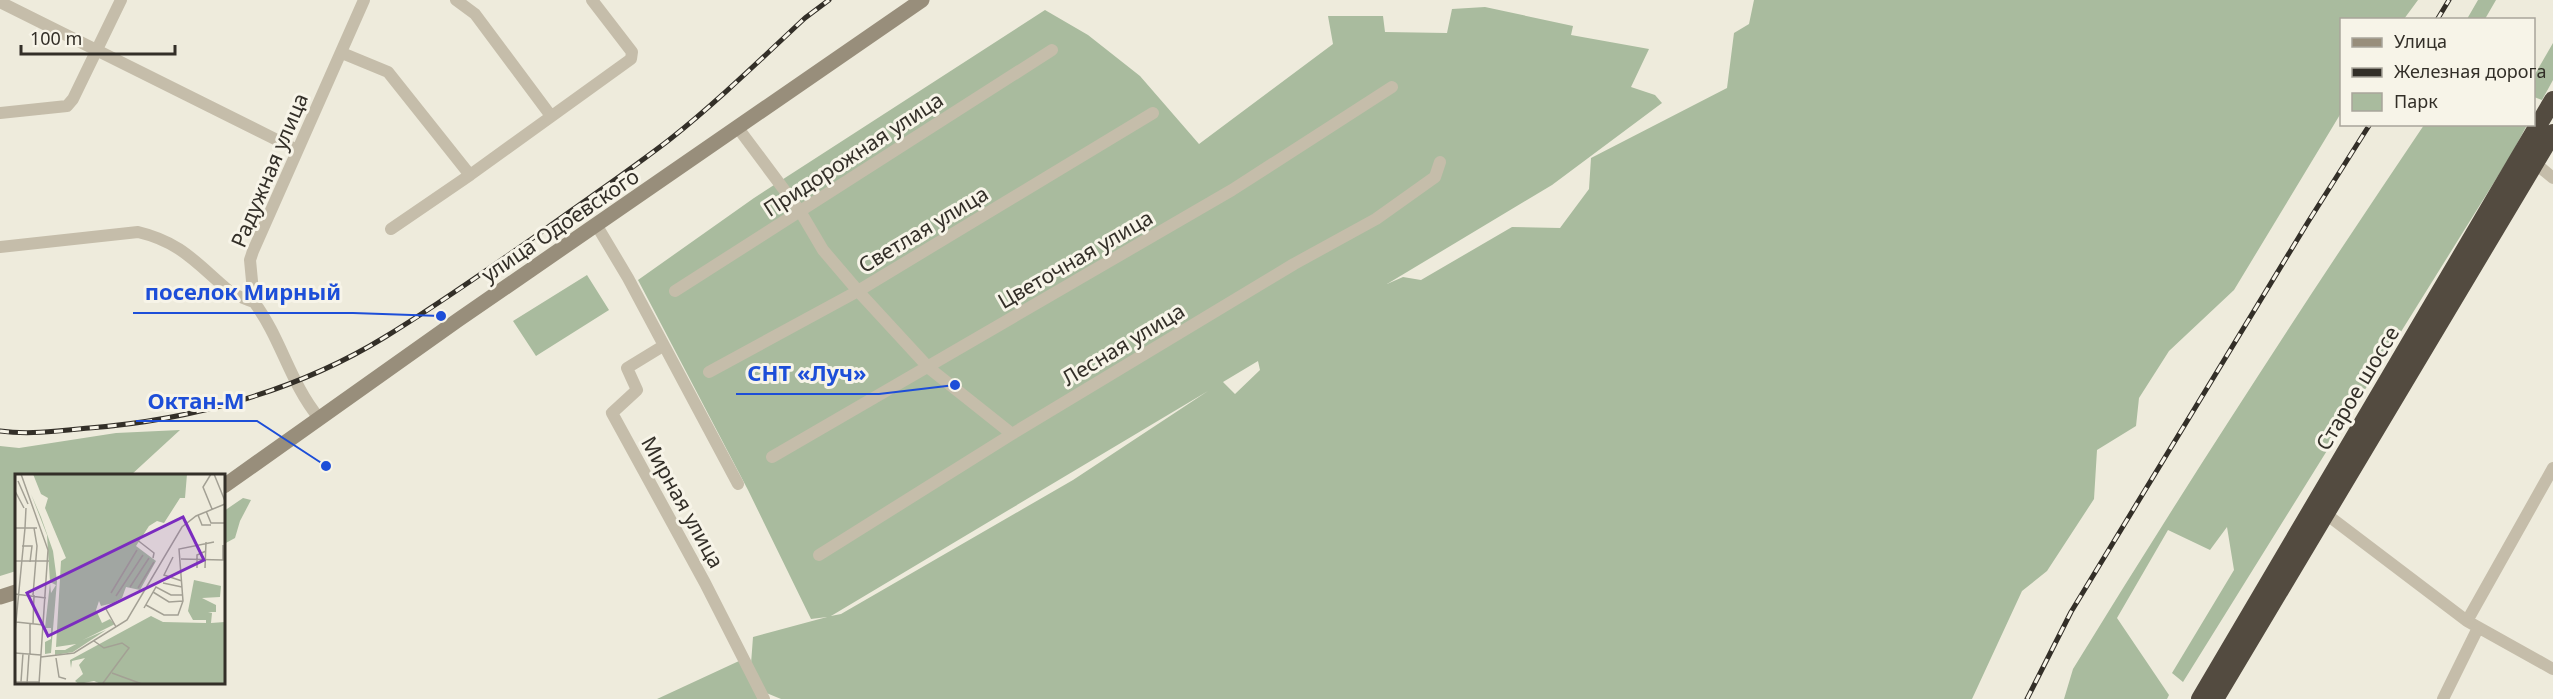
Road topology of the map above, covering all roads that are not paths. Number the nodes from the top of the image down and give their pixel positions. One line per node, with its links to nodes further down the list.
1 (121, 0): 7 (street)
2 (364, 0): 9 (street, Радужная улица)
3 (456, 0): 14 (street)
4 (592, 0): 14 (street)
5 (922, 0): 15 (street, улица Одоевского)
6 (0, 2): 7 (street)
7 (97, 50): 12 (street); 17 (street)
8 (1052, 50): 22 (street, Придорожная улица)
9 (342, 53): 17 (street, Радужная улица); 20 (street)
10 (1392, 87): 30 (street, Цветочная улица)
11 (2553, 100): 46 (highway, Старое шоссе)
12 (0, 113)
13 (1153, 113): 27 (street, Светлая улица)
14 (551, 116): 20 (street)
15 (738, 128): 22 (street); 23 (street, улица Одоевского)
16 (2553, 133): 19 (highway, Старое шоссе)
17 (297, 150): 28 (street, Радужная улица)
18 (1440, 162): 33 (street, Лесная улица)
19 (2535, 163): 21 (street); 38 (highway, Старое шоссе)
20 (470, 175): 24 (street)
21 (2553, 178)
22 (800, 211): 26 (street, Придорожная улица); 27 (street)
23 (597, 226): 29 (street); 32 (street, улица Одоевского)
24 (391, 229)
25 (0, 247): 28 (street)
26 (675, 291)
27 (858, 291): 30 (street); 31 (street, Светлая улица)
28 (254, 302): 32 (street)
29 (663, 346): 36 (street); 45 (street, Мирная улица)
30 (928, 368): 33 (street); 34 (street, Цветочная улица)
31 (709, 372)
32 (319, 418): 37 (street, улица Одоевского)
33 (1012, 434): 39 (street, Лесная улица)
34 (772, 457)
35 (2553, 468): 42 (street)
36 (738, 484)
37 (225, 485)
38 (2326, 514): 42 (street); 47 (highway, Старое шоссе)
39 (819, 555)
40 (15, 592): 41 (street)
41 (0, 597)
42 (2467, 621): 43 (street)
43 (2478, 628): 44 (street); 48 (street)
44 (2553, 669)
45 (764, 699)
46 (2200, 699)
47 (2215, 699)
48 (2443, 699)

